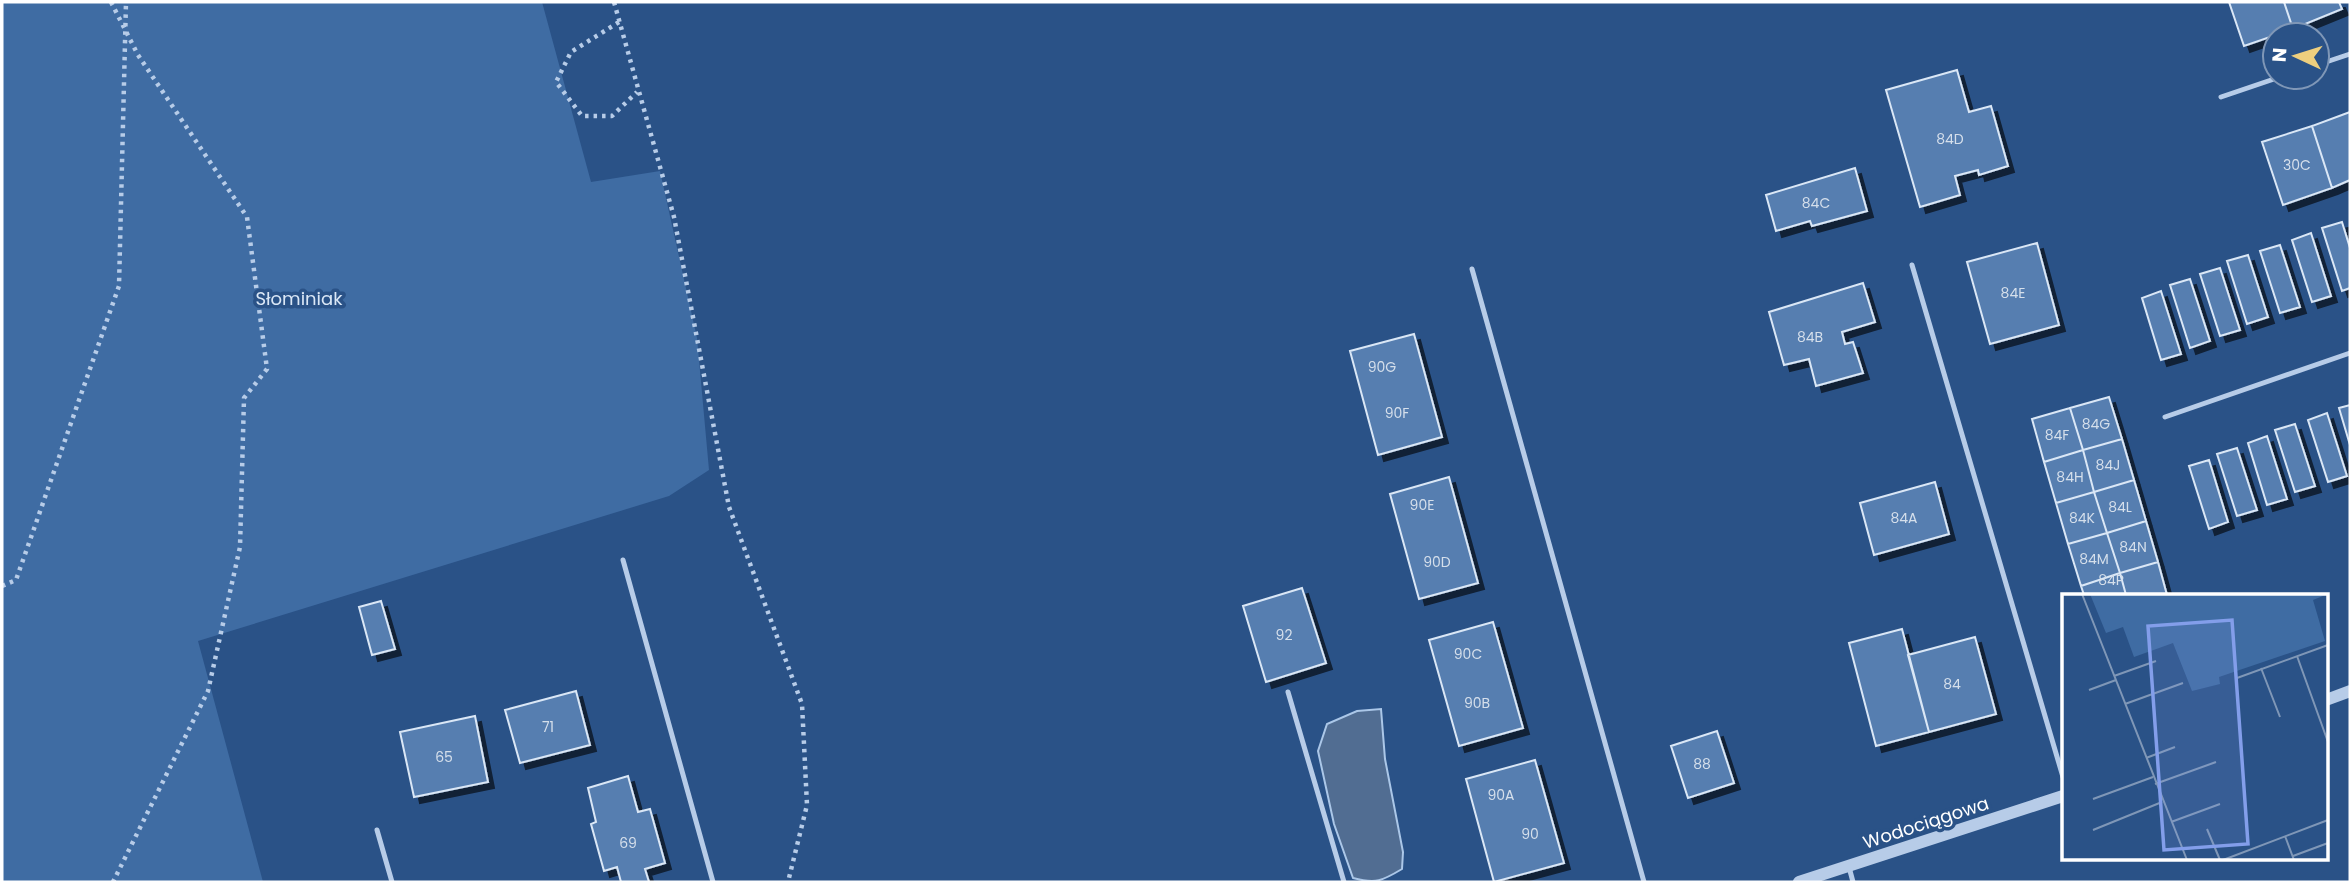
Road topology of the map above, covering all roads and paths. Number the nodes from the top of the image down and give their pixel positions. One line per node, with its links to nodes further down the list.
1 (111, 2): 5 (path)
2 (126, 2): 5 (path)
3 (614, 2): 4 (path)
4 (620, 22): 9 (path); 27 (path)
5 (124, 28): 16 (path); 24 (path)
6 (2350, 54): 7 (lane)
7 (2331, 60)
8 (2261, 83): 10 (lane)
9 (637, 92)
10 (2221, 97)
11 (1912, 265): 20 (lane)
12 (1472, 269): 29 (lane)
13 (2350, 353): 14 (lane)
14 (2165, 417)
15 (624, 560): 26 (lane)
16 (2, 586)
17 (2350, 691): 19 (street)
18 (1288, 692): 28 (lane)
19 (2328, 699)
20 (2062, 774)
21 (2062, 796): 23 (street, Wodociągowa)
22 (377, 830): 25 (lane)
23 (1849, 867): 30 (street, Wodociągowa); 31 (lane)
24 (113, 882)
25 (391, 882)
26 (713, 882)
27 (788, 882)
28 (1344, 882)
29 (1644, 882)
30 (1799, 882)
31 (1853, 882)

